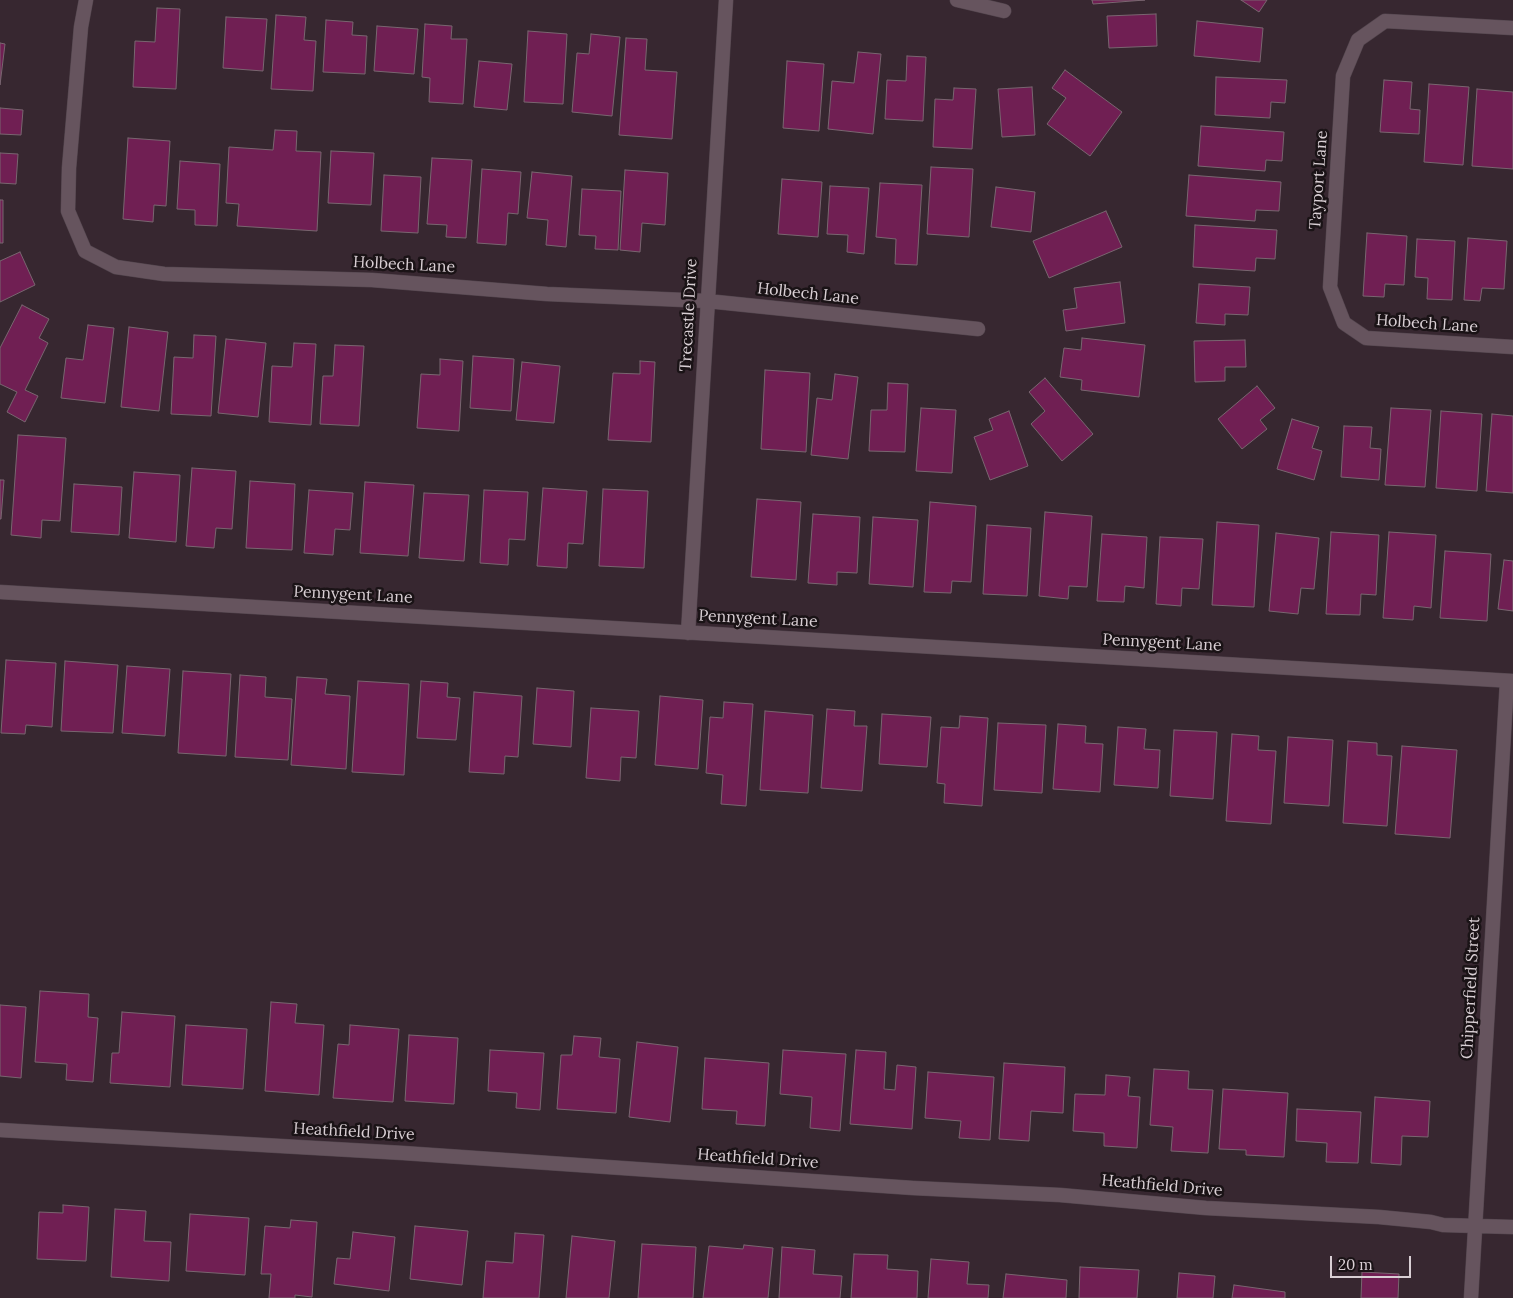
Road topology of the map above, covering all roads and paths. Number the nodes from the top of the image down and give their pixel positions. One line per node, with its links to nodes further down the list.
1 (86, 0): 6 (street, Holbech Lane)
2 (726, 0): 6 (street, Trecastle Drive)
3 (957, 0): 4 (street)
4 (1004, 12)
5 (1513, 28): 7 (street, Tayport Lane)
6 (707, 301): 8 (street, Holbech Lane); 11 (street, Trecastle Drive)
7 (1344, 323): 9 (street, Holbech Lane)
8 (978, 329)
9 (1513, 347)
10 (0, 592): 11 (street, Pennygent Lane)
11 (688, 632): 12 (street, Pennygent Lane)
12 (1510, 681): 14 (street, Chipperfield Street)
13 (0, 1130): 14 (street, Heathfield Drive)
14 (1475, 1225): 15 (street, Heathfield Drive); 16 (street, Chipperfield Street)
15 (1513, 1227)
16 (1471, 1298)

